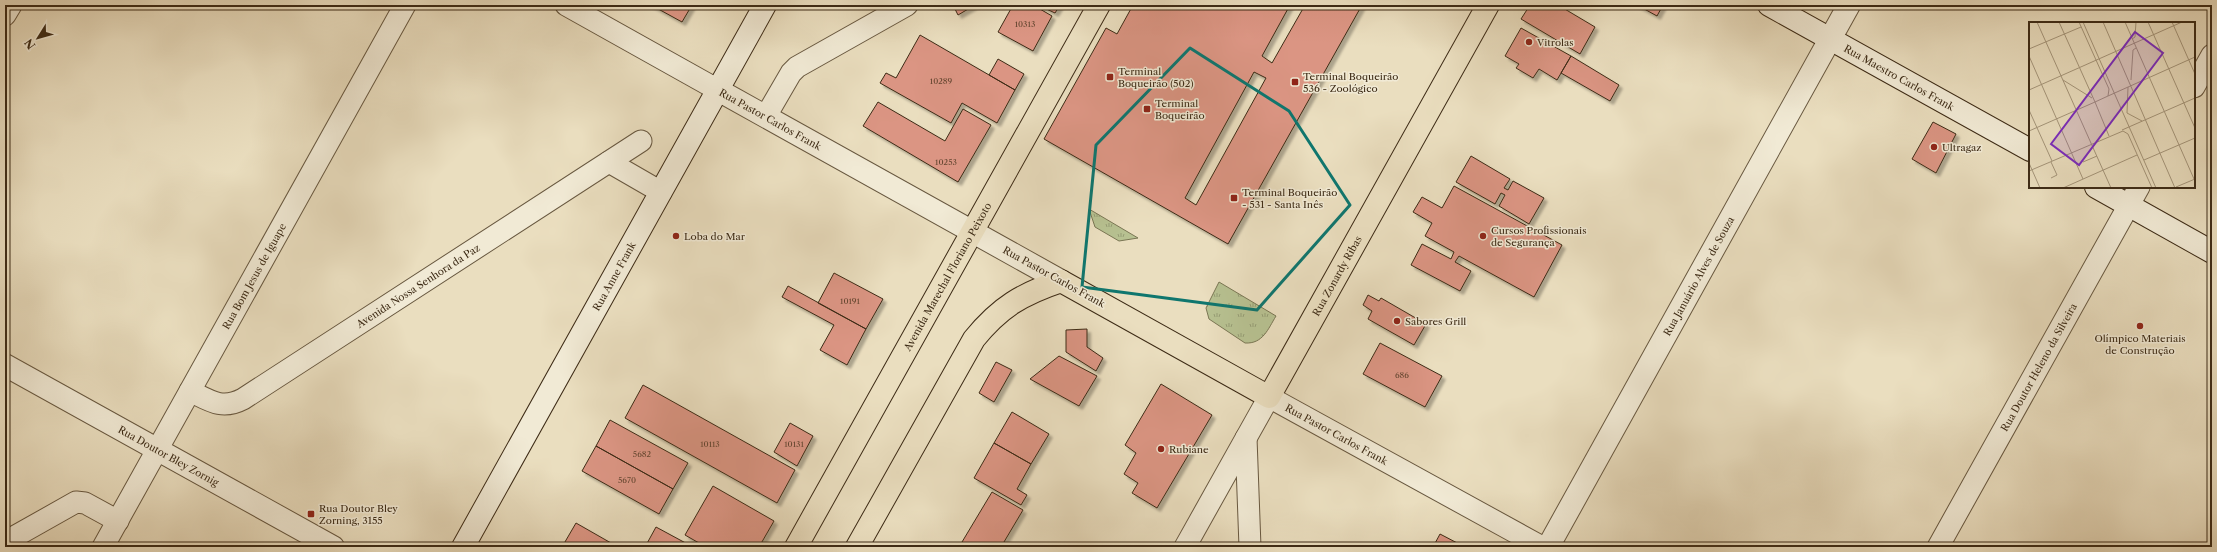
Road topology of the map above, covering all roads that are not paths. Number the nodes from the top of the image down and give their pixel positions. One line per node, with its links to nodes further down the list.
1 (11, 5): 10 (street)
2 (405, 5): 26 (street, Rua Bom Jesus de Iguape)
3 (566, 5): 14 (street, Rua Pastor Carlos Frank)
4 (765, 5): 14 (street, Rua Anne Frank)
5 (907, 5): 15 (street)
6 (1099, 5): 22 (main road, Avenida Marechal Floriano Peixoto)
7 (1488, 5): 27 (main road, Rua Zonardy Ribas)
8 (1769, 5): 11 (street, Rua Maestro Carlos Frank)
9 (1849, 5): 11 (street, Rua Januário Alves de Souza)
10 (5, 15)
11 (1830, 39): 17 (street, Rua Maestro Carlos Frank); 40 (street, Rua Januário Alves de Souza)
12 (2212, 55): 13 (street)
13 (2195, 85)
14 (718, 90): 15 (street, Rua Pastor Carlos Frank); 20 (street, Rua Anne Frank)
15 (766, 116): 22 (street, Rua Pastor Carlos Frank)
16 (641, 141): 18 (street, Avenida Nossa Senhora da Paz)
17 (2029, 149)
18 (609, 162): 20 (street); 26 (street, Avenida Nossa Senhora da Paz)
19 (2100, 188): 21 (street)
20 (661, 192): 34 (street, Rua Anne Frank)
21 (2134, 196): 23 (street); 41 (street, Rua Doutor Heleno da Silveira)
22 (973, 231): 24 (street, Rua Pastor Carlos Frank); 35 (main road, Avenida Marechal Floriano Peixoto)
23 (2212, 252)
24 (1061, 281): 27 (main road, Rua Pastor Carlos Frank); 36 (main road)
25 (5, 365): 29 (street, Rua Doutor Bley Zornig)
26 (190, 391): 29 (street, Rua Bom Jesus de Iguape)
27 (1269, 397): 28 (street, Rua Zonardy Ribas); 39 (street, Rua Pastor Carlos Frank)
28 (1246, 438): 37 (street, Rua Zonardy Ribas); 38 (street)
29 (157, 449): 30 (street, Rua Bom Jesus de Iguape); 33 (street, Rua Doutor Bley Zornig)
30 (118, 521): 31 (street); 32 (street, Rua Bom Jesus de Iguape)
31 (5, 542)
32 (103, 547)
33 (333, 547)
34 (463, 547)
35 (796, 547)
36 (857, 547)
37 (1186, 547)
38 (1250, 547)
39 (1542, 547)
40 (1548, 547)
41 (1938, 547)

